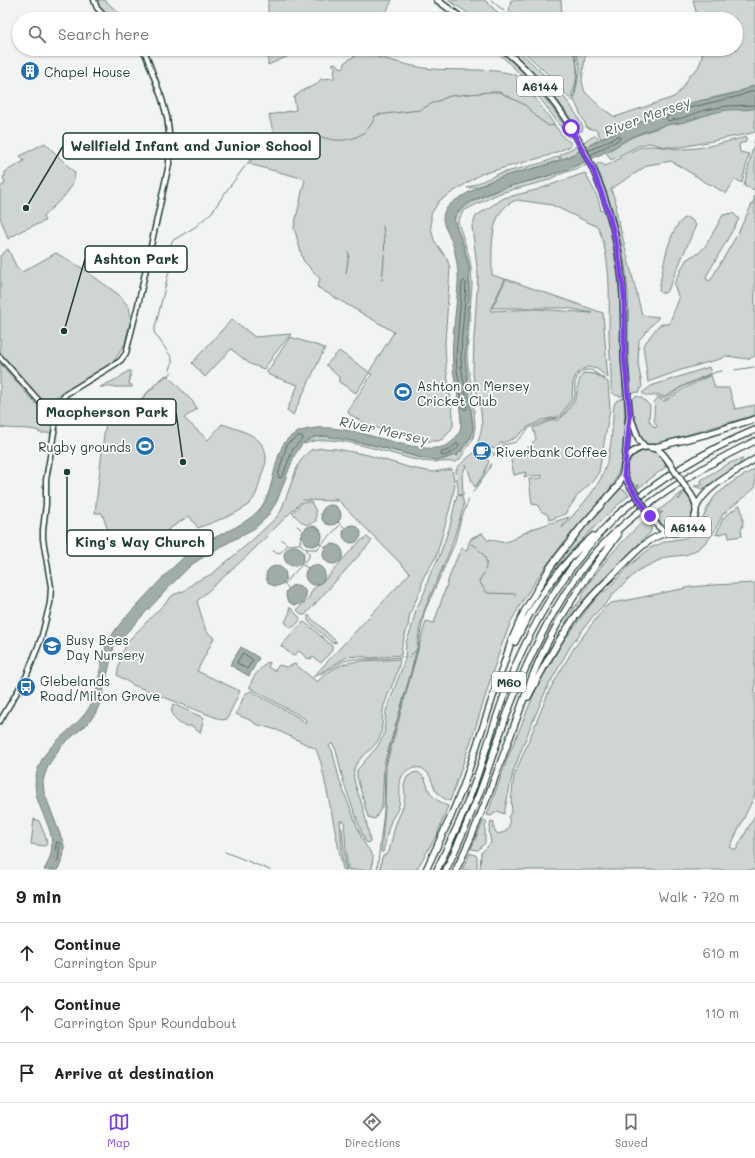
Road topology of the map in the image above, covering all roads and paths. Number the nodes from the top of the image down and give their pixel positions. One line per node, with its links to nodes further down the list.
1 (94, 0): 3 (street)
2 (437, 0): 4 (main road)
3 (101, 12)
4 (453, 12)
5 (146, 56): 8 (street)
6 (511, 56): 9 (main road, A6144)
7 (0, 357): 8 (street)
8 (58, 412): 22 (street)
9 (630, 416): 13 (main road, A6144); 15 (main road, A6144)
10 (755, 419): 13 (highway)
11 (755, 430): 18 (highway, M60)
12 (755, 441): 19 (highway, M60)
13 (648, 447): 15 (main road); 17 (main road, A6144, bridge)
14 (755, 460): 17 (highway)
15 (625, 462): 16 (main road, A6144)
16 (624, 471): 20 (main road, A6144, bridge); 21 (highway, M60)
17 (696, 508): 20 (main road, A6144)
18 (617, 515): 21 (highway, M60); 25 (highway, M60)
19 (628, 522): 23 (highway, M60); 26 (highway, M60)
20 (668, 532): 23 (highway, M60)
21 (504, 664): 24 (highway, M60)
22 (0, 721)
23 (501, 761): 27 (highway, M60)
24 (426, 870)
25 (436, 870)
26 (446, 870)
27 (456, 870)

